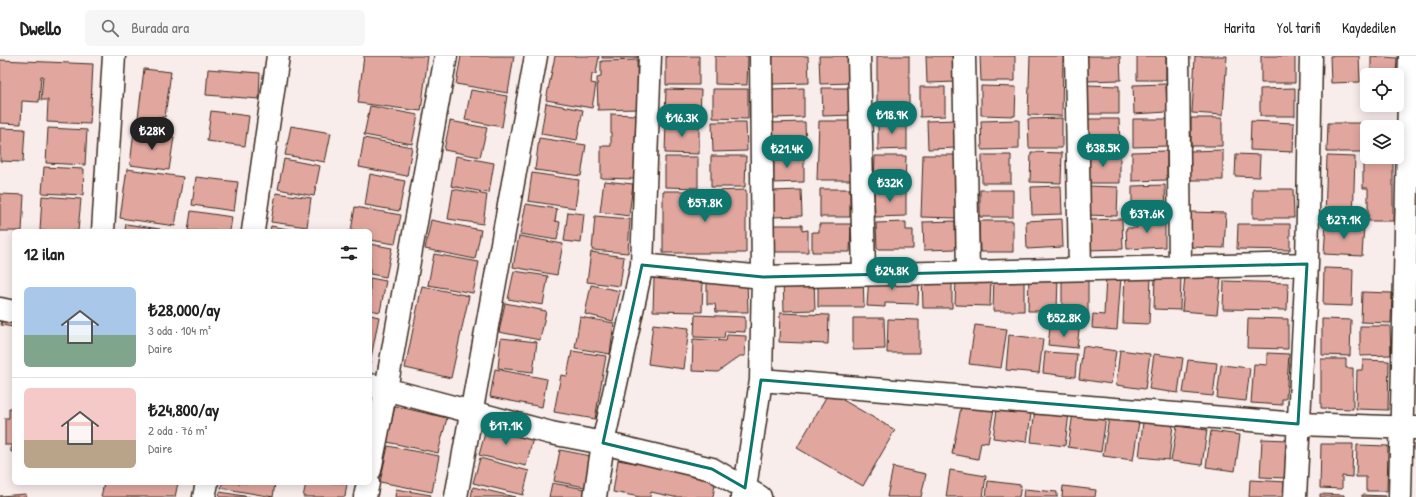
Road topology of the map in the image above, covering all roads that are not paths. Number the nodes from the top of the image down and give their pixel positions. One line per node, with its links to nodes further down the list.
1 (114, 56): 13 (street)
2 (278, 56): 14 (street)
3 (446, 56): 25 (street)
4 (536, 56): 26 (street)
5 (650, 56): 16 (street)
6 (761, 56): 21 (street)
7 (859, 56): 20 (street)
8 (964, 56): 19 (street)
9 (1076, 56): 18 (street)
10 (1178, 56): 17 (street)
11 (1311, 56): 15 (street)
12 (1410, 56): 28 (street)
13 (103, 229)
14 (253, 229)
15 (1307, 264): 17 (street); 27 (street)
16 (642, 265): 21 (street); 29 (street)
17 (1180, 266): 18 (street)
18 (1080, 269): 19 (street)
19 (968, 272): 20 (street)
20 (864, 274): 21 (street)
21 (763, 277): 24 (street)
22 (0, 309): 23 (street)
23 (12, 312)
24 (761, 380): 27 (street); 33 (street)
25 (378, 387): 26 (street); 30 (street)
26 (472, 413): 29 (street); 36 (street)
27 (1298, 424): 28 (street); 38 (street)
28 (1409, 428): 39 (street)
29 (603, 443): 33 (street); 37 (street)
30 (372, 449)
31 (207, 485): 34 (street)
32 (368, 485): 35 (street)
33 (749, 494)
34 (204, 497)
35 (365, 497)
36 (456, 497)
37 (595, 497)
38 (1296, 497)
39 (1400, 497)

